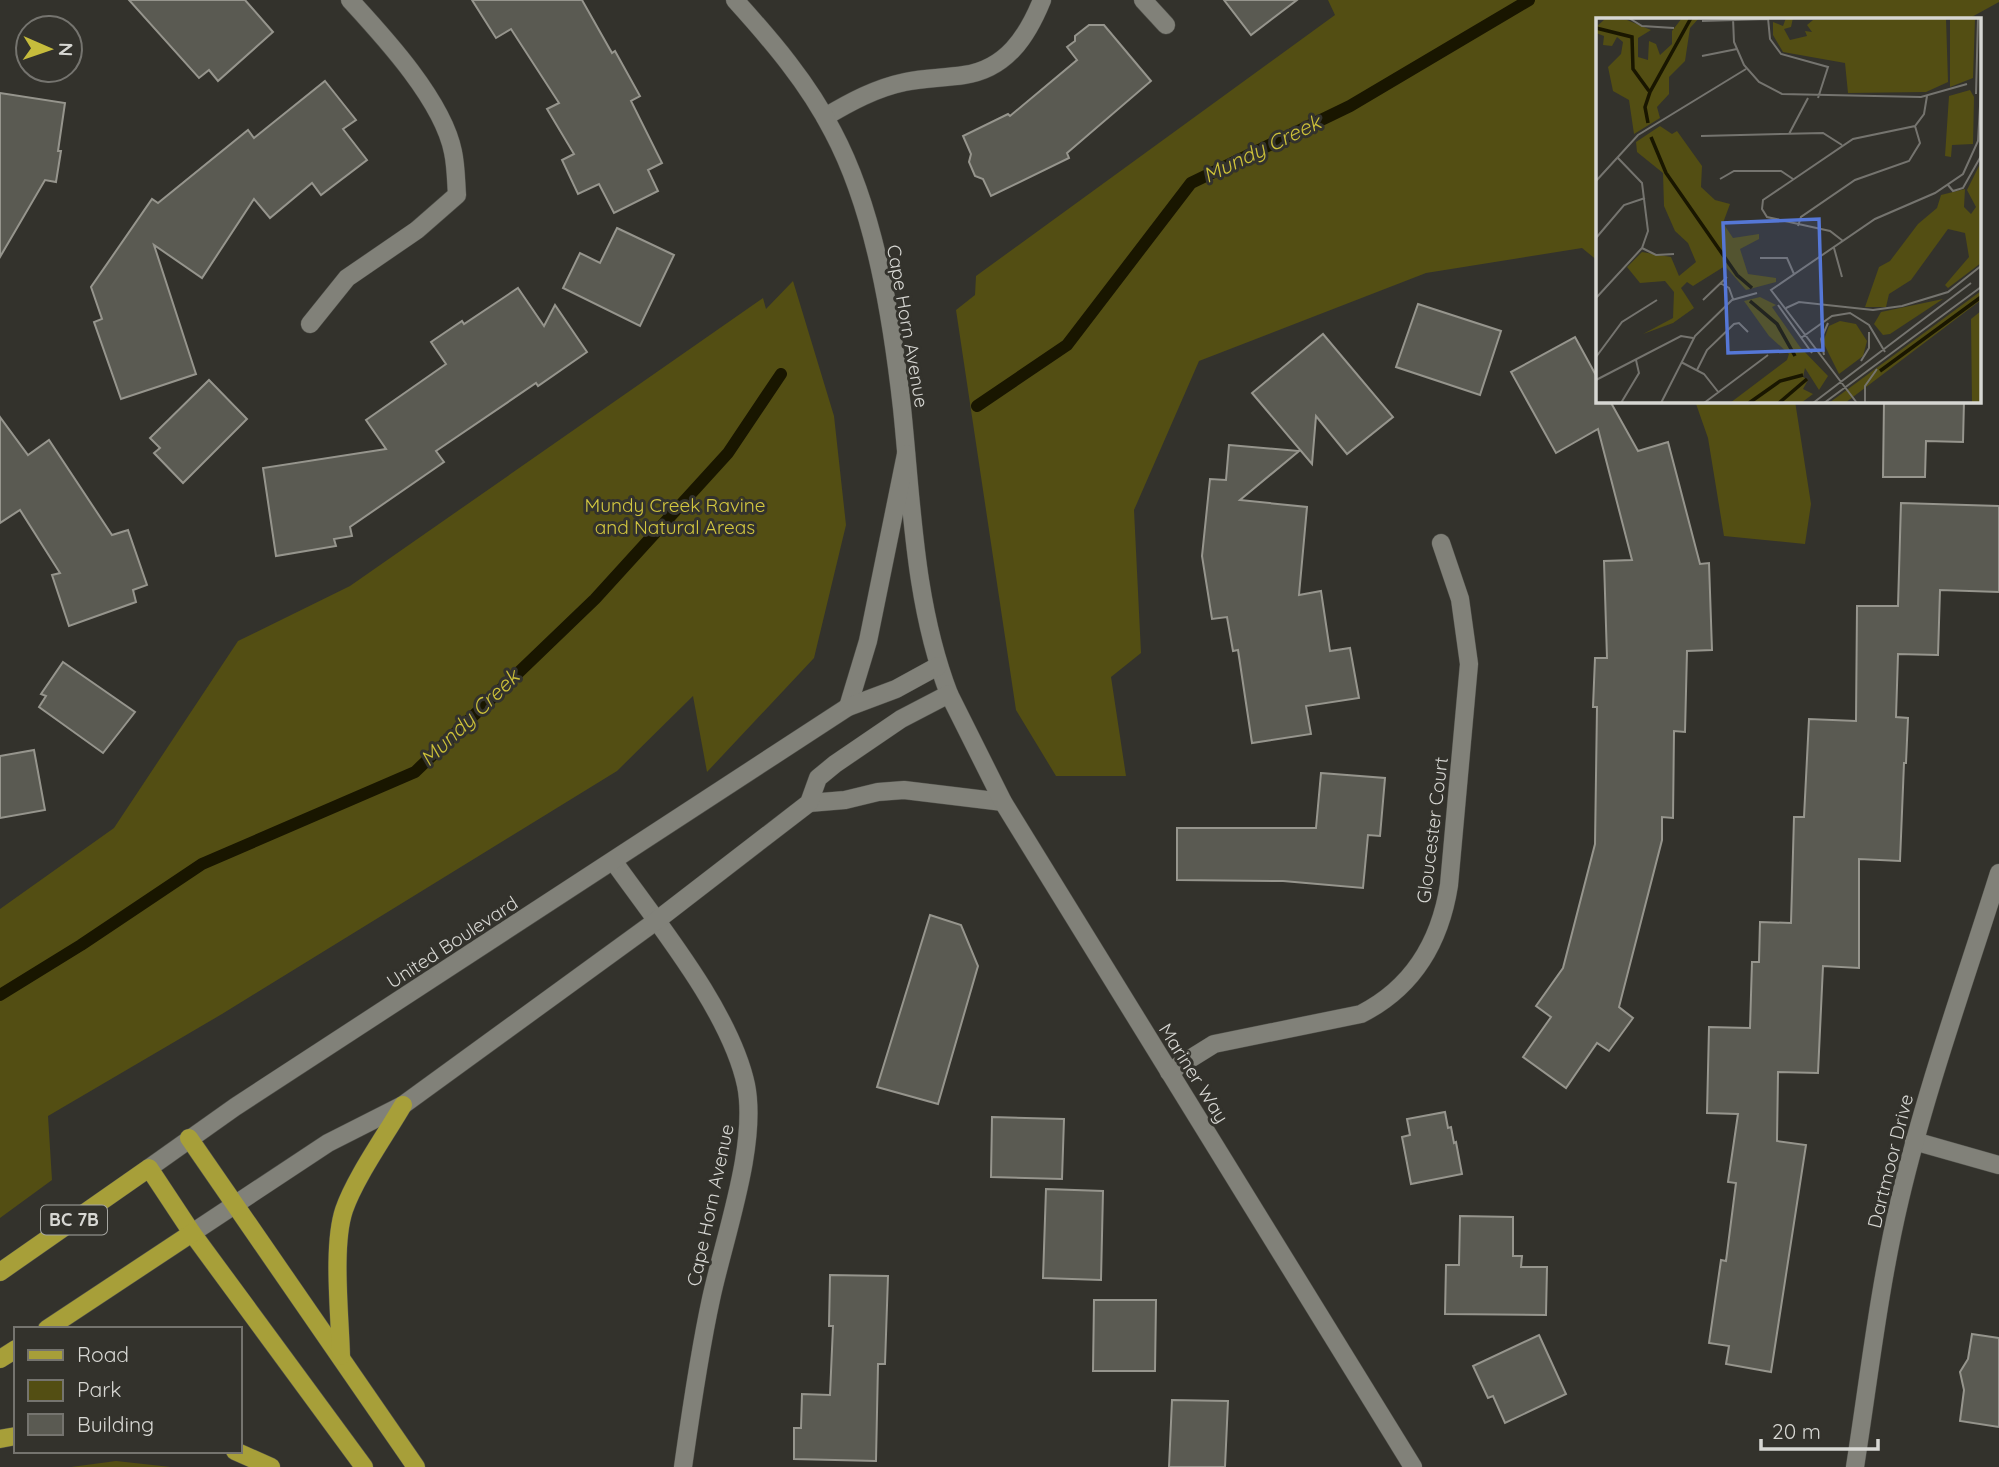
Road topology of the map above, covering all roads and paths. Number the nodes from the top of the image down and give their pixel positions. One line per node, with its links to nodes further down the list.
1 (350, 0): 7 (street)
2 (735, 0): 6 (street, Cape Horn Avenue)
3 (1042, 0): 6 (street)
4 (1143, 0): 5 (street)
5 (1167, 25)
6 (825, 117): 8 (street, Cape Horn Avenue)
7 (310, 324)
8 (906, 454): 10 (street, Cape Horn Avenue); 12 (street)
9 (1441, 543): 18 (street, Gloucester Court)
10 (939, 666): 11 (street, Cape Horn Avenue); 12 (street, United Boulevard / BC 7B)
11 (949, 694): 13 (street, Mariner Way); 14 (street)
12 (848, 707): 15 (street, United Boulevard / BC 7B)
13 (1003, 802): 14 (street); 18 (street, Mariner Way)
14 (809, 803): 17 (street)
15 (614, 862): 17 (street, Cape Horn Avenue); 20 (street, United Boulevard / BC 7B)
16 (1999, 873): 21 (street, Dartmoor Drive)
17 (656, 921): 19 (street); 33 (street, Cape Horn Avenue)
18 (1169, 1072): 34 (street, Mariner Way)
19 (403, 1105): 24 (street); 28 (main road)
20 (189, 1139): 23 (street, United Boulevard / BC 7B); 24 (main road)
21 (1914, 1141): 22 (street); 35 (street, Dartmoor Drive)
22 (1999, 1166)
23 (149, 1168): 25 (main road); 26 (main road, United Boulevard / BC 7B)
24 (235, 1204): 25 (street); 28 (main road)
25 (192, 1233): 27 (main road); 31 (main road)
26 (0, 1272)
27 (50, 1327)
28 (341, 1356): 32 (main road)
29 (240, 1453): 30 (main road)
30 (271, 1467)
31 (364, 1467)
32 (416, 1467)
33 (683, 1467)
34 (1413, 1467)
35 (1855, 1467)

